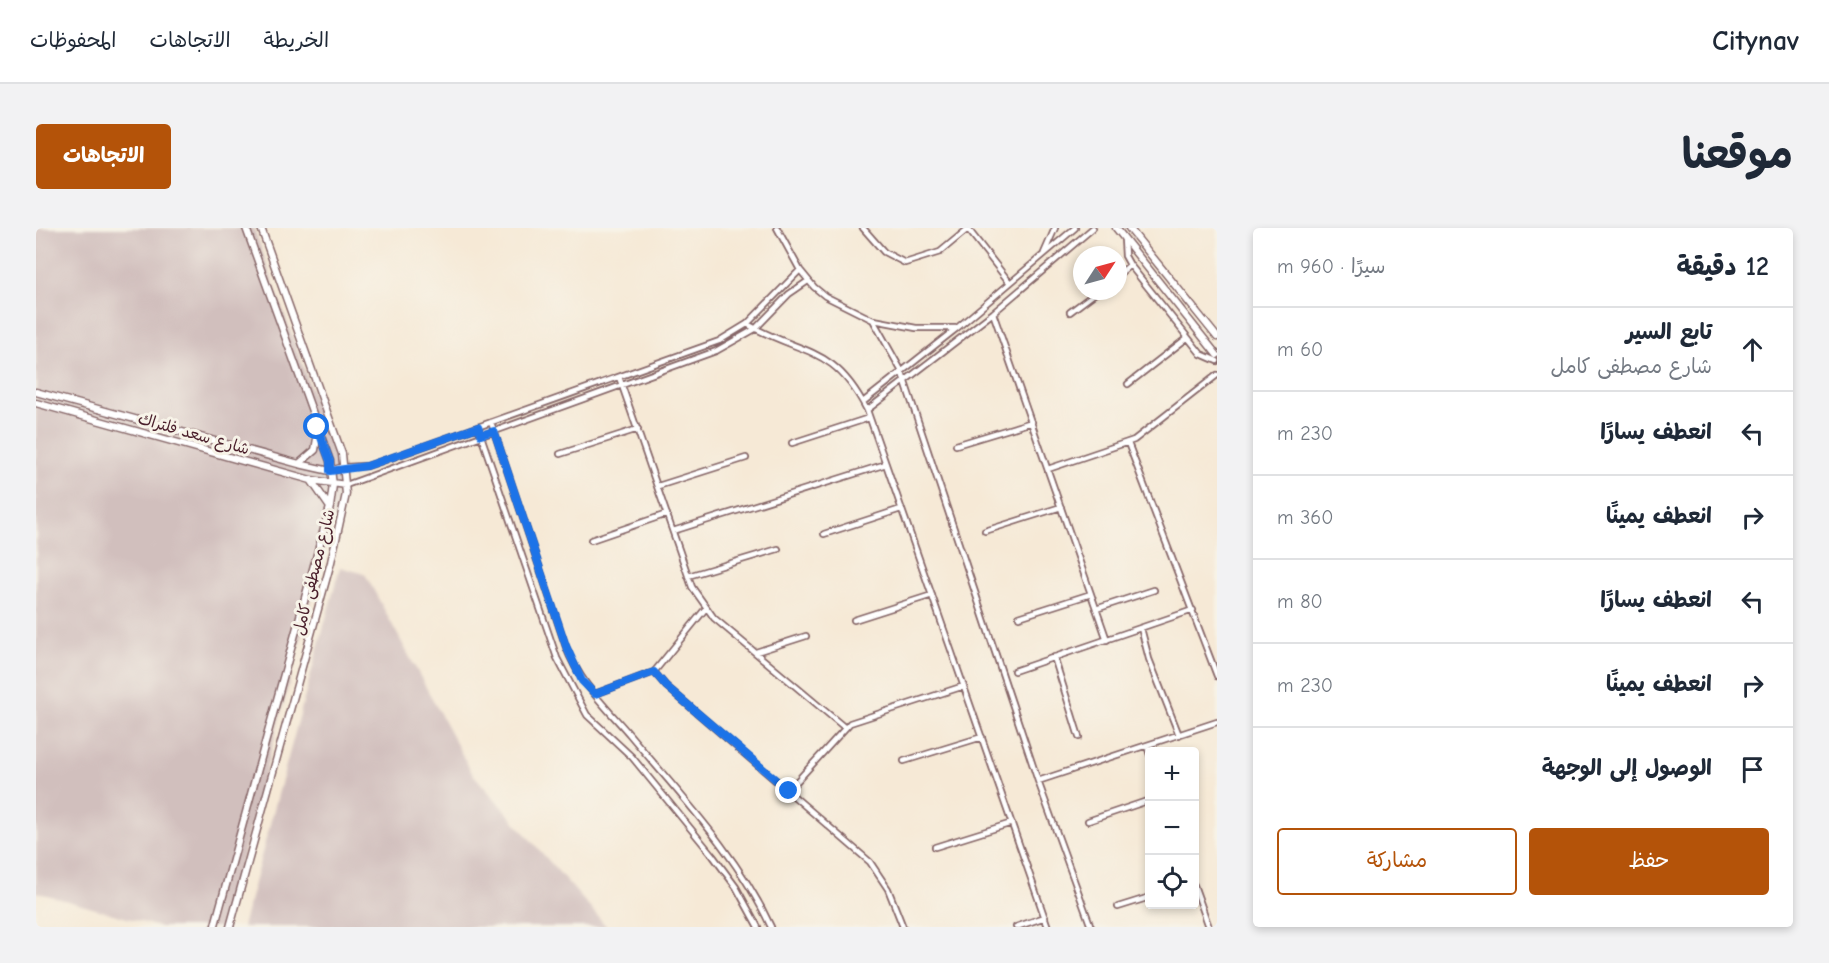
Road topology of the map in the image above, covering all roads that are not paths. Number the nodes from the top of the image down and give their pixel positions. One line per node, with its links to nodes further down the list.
1 (246, 228): 47 (street, شارع مصطفى كامل)
2 (261, 228): 63 (street, شارع مصطفى كامل)
3 (777, 228): 15 (street)
4 (863, 228): 5 (street)
5 (968, 228): 17 (street)
6 (1055, 228): 12 (street)
7 (1075, 228): 12 (street)
8 (1093, 228): 19 (street)
9 (1116, 228): 11 (street)
10 (1129, 228): 25 (street)
11 (1124, 239): 13 (street); 27 (street)
12 (1042, 256): 17 (street)
13 (1130, 265): 14 (street); 26 (street)
14 (1127, 268)
15 (800, 270): 16 (street); 22 (street)
16 (808, 281): 21 (street); 23 (street)
17 (1010, 283): 24 (street)
18 (1086, 300): 20 (street)
19 (993, 312): 32 (street); 45 (street)
20 (1070, 312)
21 (873, 320): 24 (street); 29 (street)
22 (747, 324): 23 (street); 31 (street)
23 (755, 328): 34 (street); 37 (street)
24 (957, 328): 29 (street)
25 (1217, 337)
26 (1187, 338): 28 (street); 33 (street)
27 (1217, 355)
28 (1217, 361)
29 (901, 370): 32 (street); 37 (street)
30 (1217, 375): 51 (street)
31 (619, 377): 34 (street); 44 (street)
32 (904, 380): 40 (street); 106 (street)
33 (1128, 384)
34 (622, 387): 48 (street); 49 (street)
35 (36, 392): 36 (street, شارع سعد فلتراك)
36 (71, 402): 39 (street, شارع سعد فلتراك); 41 (street)
37 (863, 402): 40 (street)
38 (36, 404): 41 (street, شارع سعد فلتراك)
39 (84, 405): 42 (street); 54 (street, شارع سعد فلتراك)
40 (867, 410): 43 (street)
41 (68, 412): 42 (street, شارع سعد فلتراك)
42 (81, 415): 59 (street, شارع سعد فلتراك)
43 (869, 418): 52 (street); 61 (street)
44 (491, 422): 46 (street); 49 (street)
45 (1032, 422): 53 (street); 65 (street)
46 (478, 427): 50 (street); 58 (street)
47 (318, 429): 60 (street); 66 (street, شارع مصطفى كامل)
48 (638, 429): 56 (street); 70 (street)
49 (494, 431): 50 (street); 98 (street)
50 (481, 435): 64 (street); 118 (street)
51 (1128, 442): 65 (street); 86 (street)
52 (792, 443)
53 (956, 445)
54 (248, 450): 55 (street, شارع سعد فلتراك); 59 (street)
55 (264, 454): 60 (street, شارع سعد فلتراك); 62 (street)
56 (560, 454)
57 (746, 458): 70 (street)
58 (385, 460): 63 (street); 64 (street)
59 (245, 461): 62 (street, شارع سعد فلتراك)
60 (299, 464): 66 (street, شارع سعد فلتراك)
61 (886, 464): 73 (street); 75 (street)
62 (260, 465): 67 (street, شارع سعد فلتراك)
63 (344, 467): 66 (street, شارع سعد فلتراك); 69 (street, شارع مصطفى كامل)
64 (388, 469): 69 (street)
65 (1048, 469): 72 (street)
66 (330, 471): 68 (street, شارع مصطفى كامل)
67 (311, 480): 68 (street, شارع سعد فلتراك); 71 (street)
68 (333, 485): 69 (street, شارع سعد فلتراك); 71 (street, شارع مصطفى كامل)
69 (346, 485): 117 (street, شارع مصطفى كامل)
70 (658, 486): 74 (street)
71 (330, 507): 116 (street, شارع مصطفى كامل)
72 (1061, 507): 76 (street); 82 (street)
73 (901, 509): 77 (street); 83 (street)
74 (667, 514): 75 (street); 78 (street)
75 (673, 531): 80 (street)
76 (985, 531)
77 (824, 534)
78 (591, 540)
79 (778, 549): 80 (street)
80 (688, 576): 84 (street)
81 (1154, 591): 85 (street)
82 (1091, 594): 85 (street); 87 (street)
83 (932, 595): 88 (street); 97 (street)
84 (706, 608): 92 (street); 95 (street)
85 (1096, 609): 91 (street)
86 (1193, 610): 89 (street); 96 (street)
87 (1019, 617)
88 (854, 620)
89 (1141, 628): 91 (street); 101 (street)
90 (806, 636): 92 (street)
91 (1107, 640): 93 (street)
92 (756, 652): 100 (street)
93 (1054, 657): 94 (street); 103 (street)
94 (1014, 671)
95 (654, 672): 98 (street); 107 (street)
96 (1217, 676)
97 (964, 686): 100 (street); 102 (street)
98 (595, 694): 119 (street)
99 (1217, 722): 101 (street)
100 (844, 727): 107 (street)
101 (1179, 735): 104 (street)
102 (982, 737): 105 (street); 110 (street)
103 (1079, 737)
104 (1146, 746): 106 (street)
105 (904, 761)
106 (1038, 781): 123 (street)
107 (789, 791): 120 (street)
108 (1146, 801): 109 (street)
109 (1088, 821)
110 (1012, 823): 111 (street); 115 (street)
111 (935, 847)
112 (1145, 898): 114 (street)
113 (1199, 899): 124 (street)
114 (1118, 907)
115 (1045, 918): 121 (street); 122 (street)
116 (214, 926): 117 (street)
117 (229, 927)
118 (758, 927)
119 (771, 927)
120 (903, 927)
121 (1016, 927)
122 (1048, 927)
123 (1091, 927)
124 (1209, 927)

